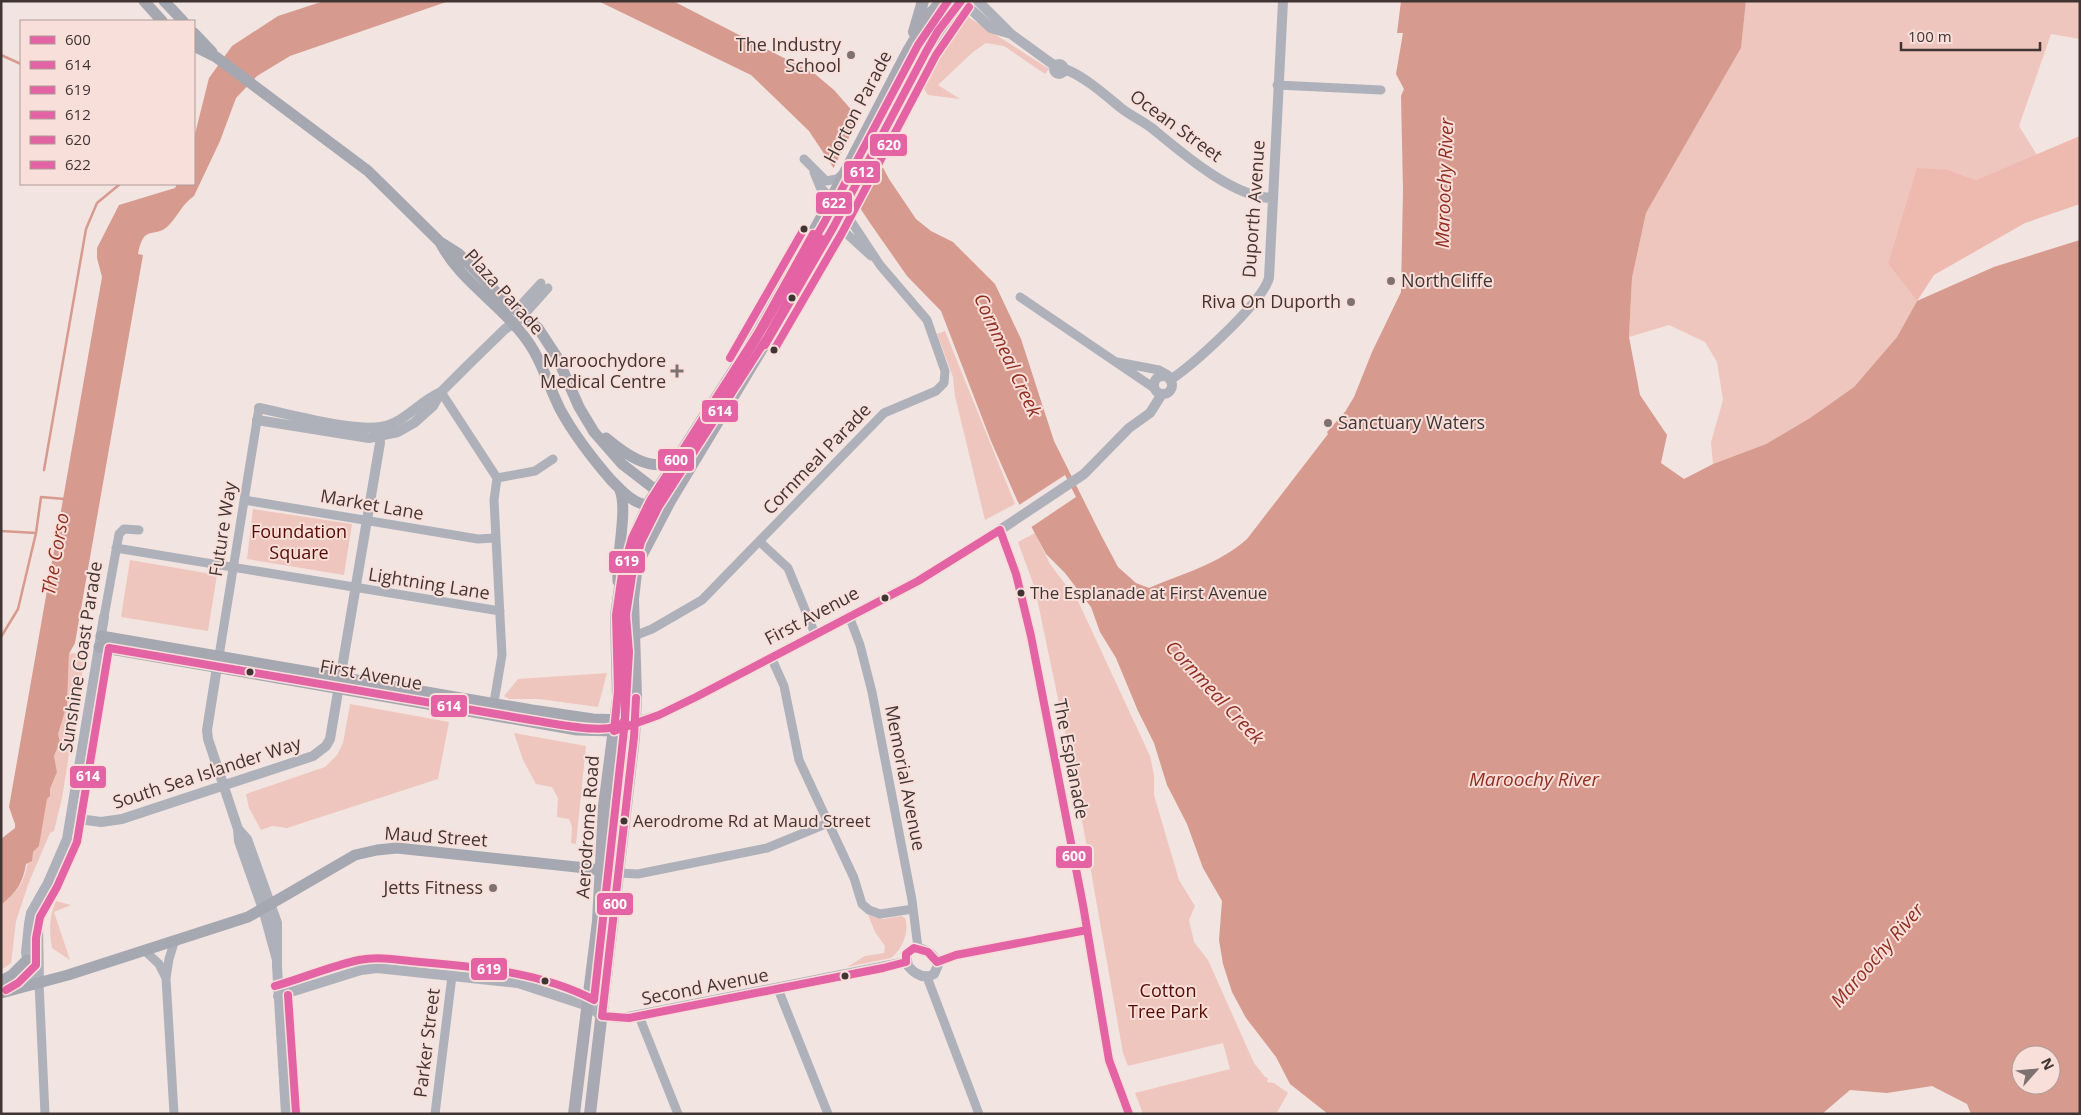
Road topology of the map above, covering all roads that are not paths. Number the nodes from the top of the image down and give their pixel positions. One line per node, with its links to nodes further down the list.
1 (144, 1): 8 (main road)
2 (164, 1): 9 (main road)
3 (923, 1): 13 (main road)
4 (942, 1): 13 (main road, Horton Parade)
5 (962, 1): 11 (street, Ocean Street); 17 (main road, Horton Parade)
6 (978, 1): 11 (street, Ocean Street)
7 (1283, 1): 15 (street, Duporth Avenue)
8 (161, 20)
9 (182, 20)
10 (195, 34): 14 (main road, Plaza Parade)
11 (1011, 34): 24 (street, Ocean Street)
12 (195, 46): 14 (main road, Plaza Parade)
13 (908, 51): 18 (main road, Horton Parade)
14 (216, 57): 27 (main road, Plaza Parade)
15 (1277, 85): 16 (street); 24 (street, Duporth Avenue)
16 (1381, 90)
17 (904, 93): 18 (main road); 22 (main road, Horton Parade)
18 (883, 98): 21 (main road, Horton Parade)
19 (804, 159): 20 (street)
20 (812, 167): 21 (street); 23 (street)
21 (841, 177): 23 (main road, Horton Parade)
22 (849, 195): 23 (main road); 25 (main road, Horton Parade)
23 (831, 198): 25 (main road); 26 (main road); 42 (main road, Horton Parade)
24 (1272, 198): 34 (street, Duporth Avenue)
25 (843, 209): 26 (main road, Horton Parade); 28 (street, Cornmeal Parade)
26 (836, 223): 28 (street, Cornmeal Parade); 47 (main road, Horton Parade)
27 (440, 242): 31 (main road, Plaza Parade); 32 (main road, Plaza Parade)
28 (879, 263): 53 (street, Cornmeal Parade)
29 (544, 285): 31 (street)
30 (1020, 297): 33 (street)
31 (520, 313): 32 (street); 39 (main road, Plaza Parade)
32 (509, 325): 36 (street); 44 (main road, Plaza Parade)
33 (1116, 362): 34 (street); 35 (street)
34 (1169, 378): 35 (street, Duporth Avenue); 35 (street)
35 (1158, 391): 51 (street)
36 (441, 392): 40 (street); 43 (street)
37 (260, 408): 38 (street, Future Way); 40 (street)
38 (257, 420): 40 (street); 46 (street, Future Way)
39 (587, 420): 42 (main road); 45 (main road, Plaza Parade)
40 (379, 433): 49 (street, South Sea Islander Way)
41 (553, 460): 43 (street)
42 (675, 462): 45 (main road, Horton Parade)
43 (497, 478): 52 (street)
44 (617, 485): 48 (main road, Plaza Parade); 57 (main road)
45 (657, 491): 47 (main road); 48 (main road, Aerodrome Road)
46 (244, 500): 49 (street, Market Lane); 55 (street, Future Way)
47 (670, 501): 48 (main road); 62 (main road, Aerodrome Road)
48 (648, 505): 57 (main road, Aerodrome Road)
49 (367, 520): 52 (street, Market Lane); 56 (street, South Sea Islander Way)
50 (139, 530): 54 (street, Sunshine Coast Parade)
51 (1000, 530): 59 (street, First Avenue); 78 (street, The Esplanade)
52 (495, 538): 58 (street)
53 (760, 542): 61 (street); 62 (street, Cornmeal Parade)
54 (116, 548): 55 (street, Lightning Lane); 60 (street, Sunshine Coast Parade)
55 (233, 568): 56 (street, Lightning Lane); 65 (street, Future Way)
56 (356, 589): 58 (street, Lightning Lane); 66 (street, South Sea Islander Way)
57 (619, 590): 69 (main road, Aerodrome Road)
58 (500, 612): 67 (street)
59 (849, 616): 61 (street, First Avenue); 77 (street, Memorial Avenue)
60 (104, 617): 63 (street, Sunshine Coast Parade)
61 (815, 634): 64 (street, First Avenue)
62 (634, 636): 68 (main road, Aerodrome Road)
63 (100, 641): 65 (main road, First Avenue); 71 (street, Sunshine Coast Parade)
64 (770, 657): 68 (street, First Avenue); 72 (street)
65 (218, 661): 66 (main road, First Avenue); 70 (street, Future Way)
66 (340, 682): 67 (main road, First Avenue); 69 (main road, First Avenue); 70 (street, South Sea Islander Way)
67 (494, 702): 69 (main road, First Avenue)
68 (635, 722): 69 (main road, First Avenue); 74 (main road, Aerodrome Road)
69 (615, 725): 73 (main road, Aerodrome Road)
70 (223, 786): 71 (street, South Sea Islander Way); 76 (street, Future Way)
71 (71, 818): 75 (street, Sunshine Coast Parade)
72 (828, 823): 74 (street, Maud Street); 77 (street)
73 (601, 870): 74 (main road, Maud Street); 76 (main road, Maud Street); 93 (main road, Aerodrome Road)
74 (618, 873): 94 (main road, Aerodrome Road)
75 (44, 893): 82 (street, Sunshine Coast Parade); 89 (street, Sunshine Coast Parade)
76 (267, 907): 79 (main road, Maud Street); 92 (street, Future Way)
77 (913, 909): 80 (street, Memorial Avenue)
78 (1087, 930): 84 (street); 105 (street, The Esplanade)
79 (176, 940): 81 (main road, Maud Street); 87 (street)
80 (918, 948): 83 (street); 84 (street)
81 (144, 950): 87 (street); 89 (main road, Maud Street)
82 (27, 960): 88 (main road); 89 (street, Sunshine Coast Parade)
83 (906, 962): 86 (street); 90 (street, Second Avenue)
84 (937, 962): 86 (street)
85 (452, 976): 92 (street); 93 (street); 99 (street, Parker Street)
86 (927, 977): 104 (street)
87 (166, 978): 97 (street)
88 (1, 981)
89 (36, 984): 91 (main road, Maud Street); 96 (street)
90 (778, 989): 95 (street, Second Avenue); 103 (street)
91 (1, 993)
92 (278, 996): 98 (street, Future Way)
93 (588, 1006): 94 (street); 100 (main road, Aerodrome Road)
94 (602, 1016): 95 (street, Second Avenue); 101 (main road, Aerodrome Road)
95 (639, 1016): 102 (street)
96 (45, 1114)
97 (174, 1114)
98 (286, 1114)
99 (435, 1114)
100 (574, 1114)
101 (590, 1114)
102 (678, 1114)
103 (828, 1114)
104 (979, 1114)
105 (1129, 1114)

